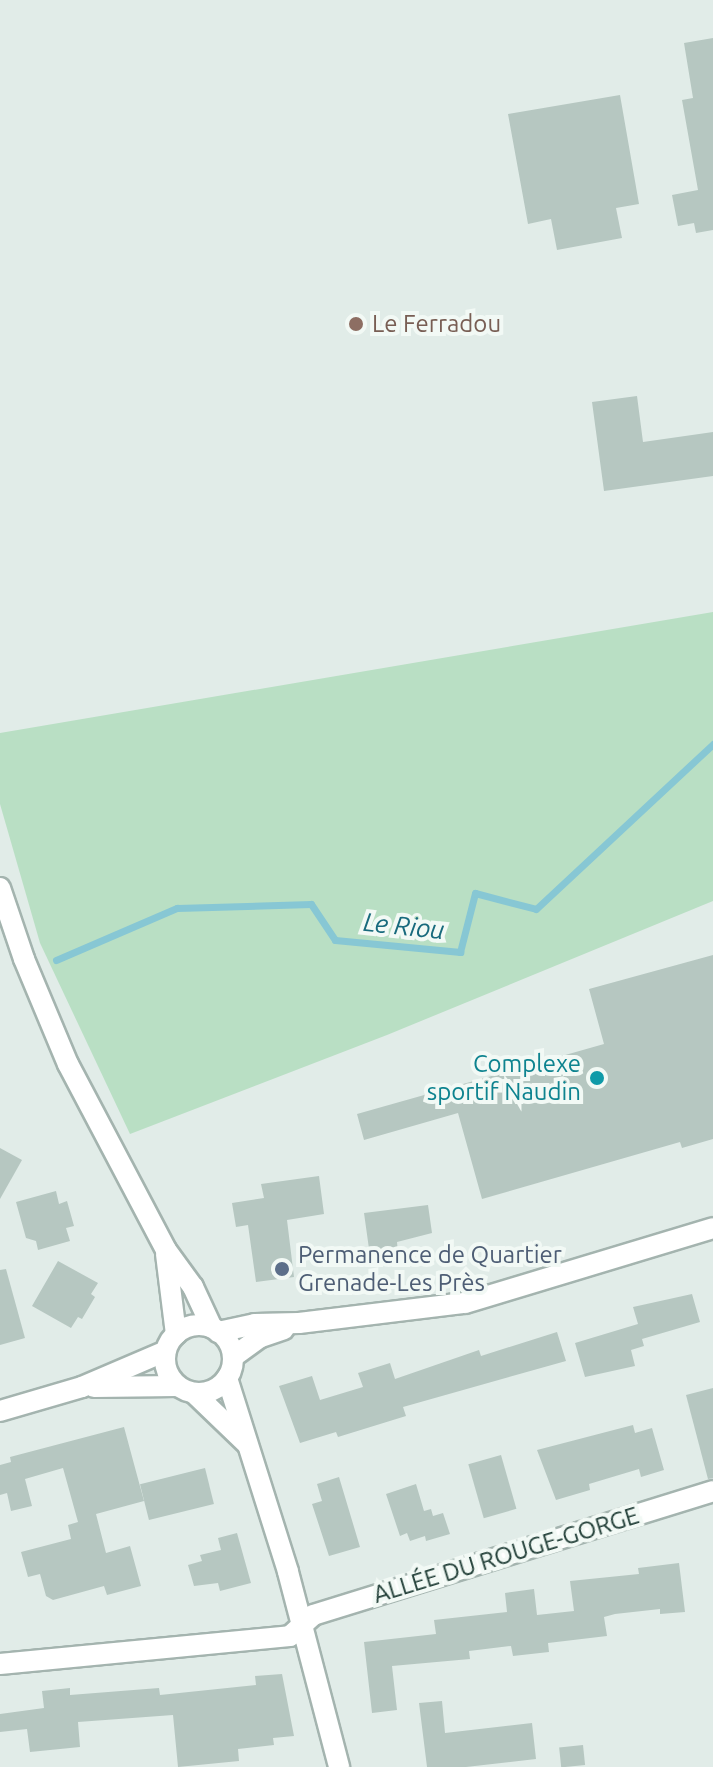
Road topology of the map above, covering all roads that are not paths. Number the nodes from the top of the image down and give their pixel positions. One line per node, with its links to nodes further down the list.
1 (0, 888): 3 (street)
2 (713, 1228): 4 (street)
3 (166, 1250): 5 (street); 6 (street)
4 (299, 1323): 5 (street); 7 (street)
5 (215, 1330): 6 (street); 7 (street)
6 (171, 1342): 9 (street); 10 (street)
7 (233, 1357): 8 (street)
8 (227, 1378): 10 (street); 12 (street)
9 (82, 1387): 10 (street); 11 (street)
10 (186, 1390): 12 (street)
11 (0, 1411)
12 (247, 1444): 14 (street)
13 (713, 1491): 14 (street, ALLÉE DU ROUGE-GORGE)
14 (303, 1626): 15 (street, ALLÉE DU ROUGE-GORGE); 16 (street)
15 (0, 1664)
16 (339, 1767)

